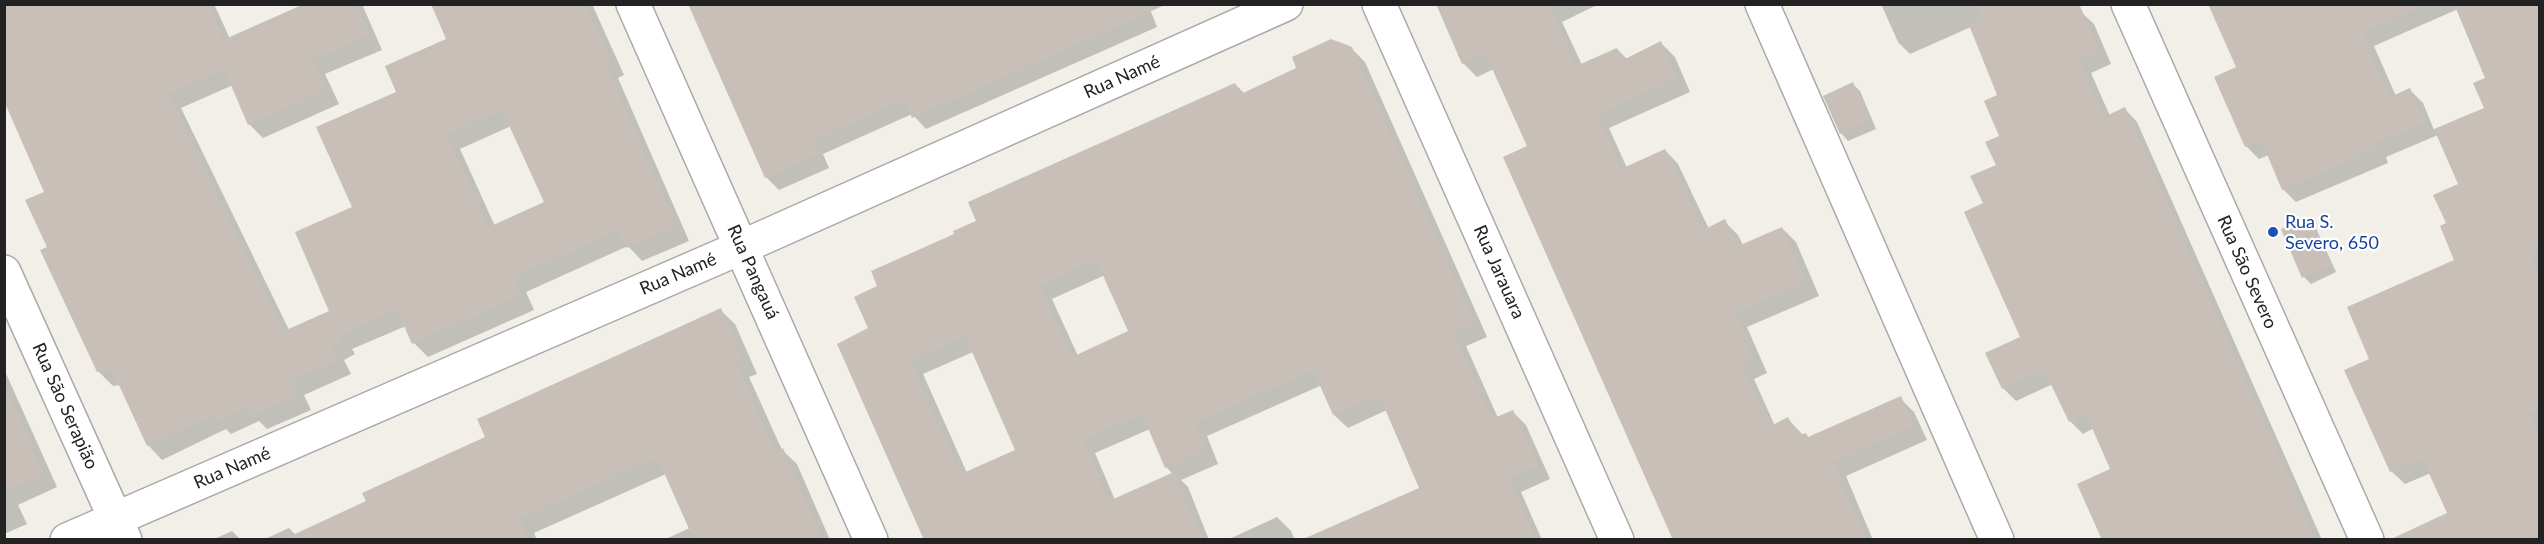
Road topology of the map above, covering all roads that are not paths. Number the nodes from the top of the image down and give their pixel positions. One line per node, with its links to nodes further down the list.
1 (633, 4): 6 (street, Rua Pangauá)
2 (1286, 4): 6 (street, Rua Namé)
3 (1379, 4): 11 (street, Rua Jarauara)
4 (1762, 4): 12 (street)
5 (2128, 4): 13 (street, Rua São Severo)
6 (742, 247): 8 (street, Rua Namé); 10 (street, Rua Pangauá)
7 (4, 272): 8 (street, Rua São Serapião)
8 (120, 529): 9 (street, Rua Namé)
9 (67, 540)
10 (871, 540)
11 (1617, 540)
12 (1997, 540)
13 (2367, 540)

